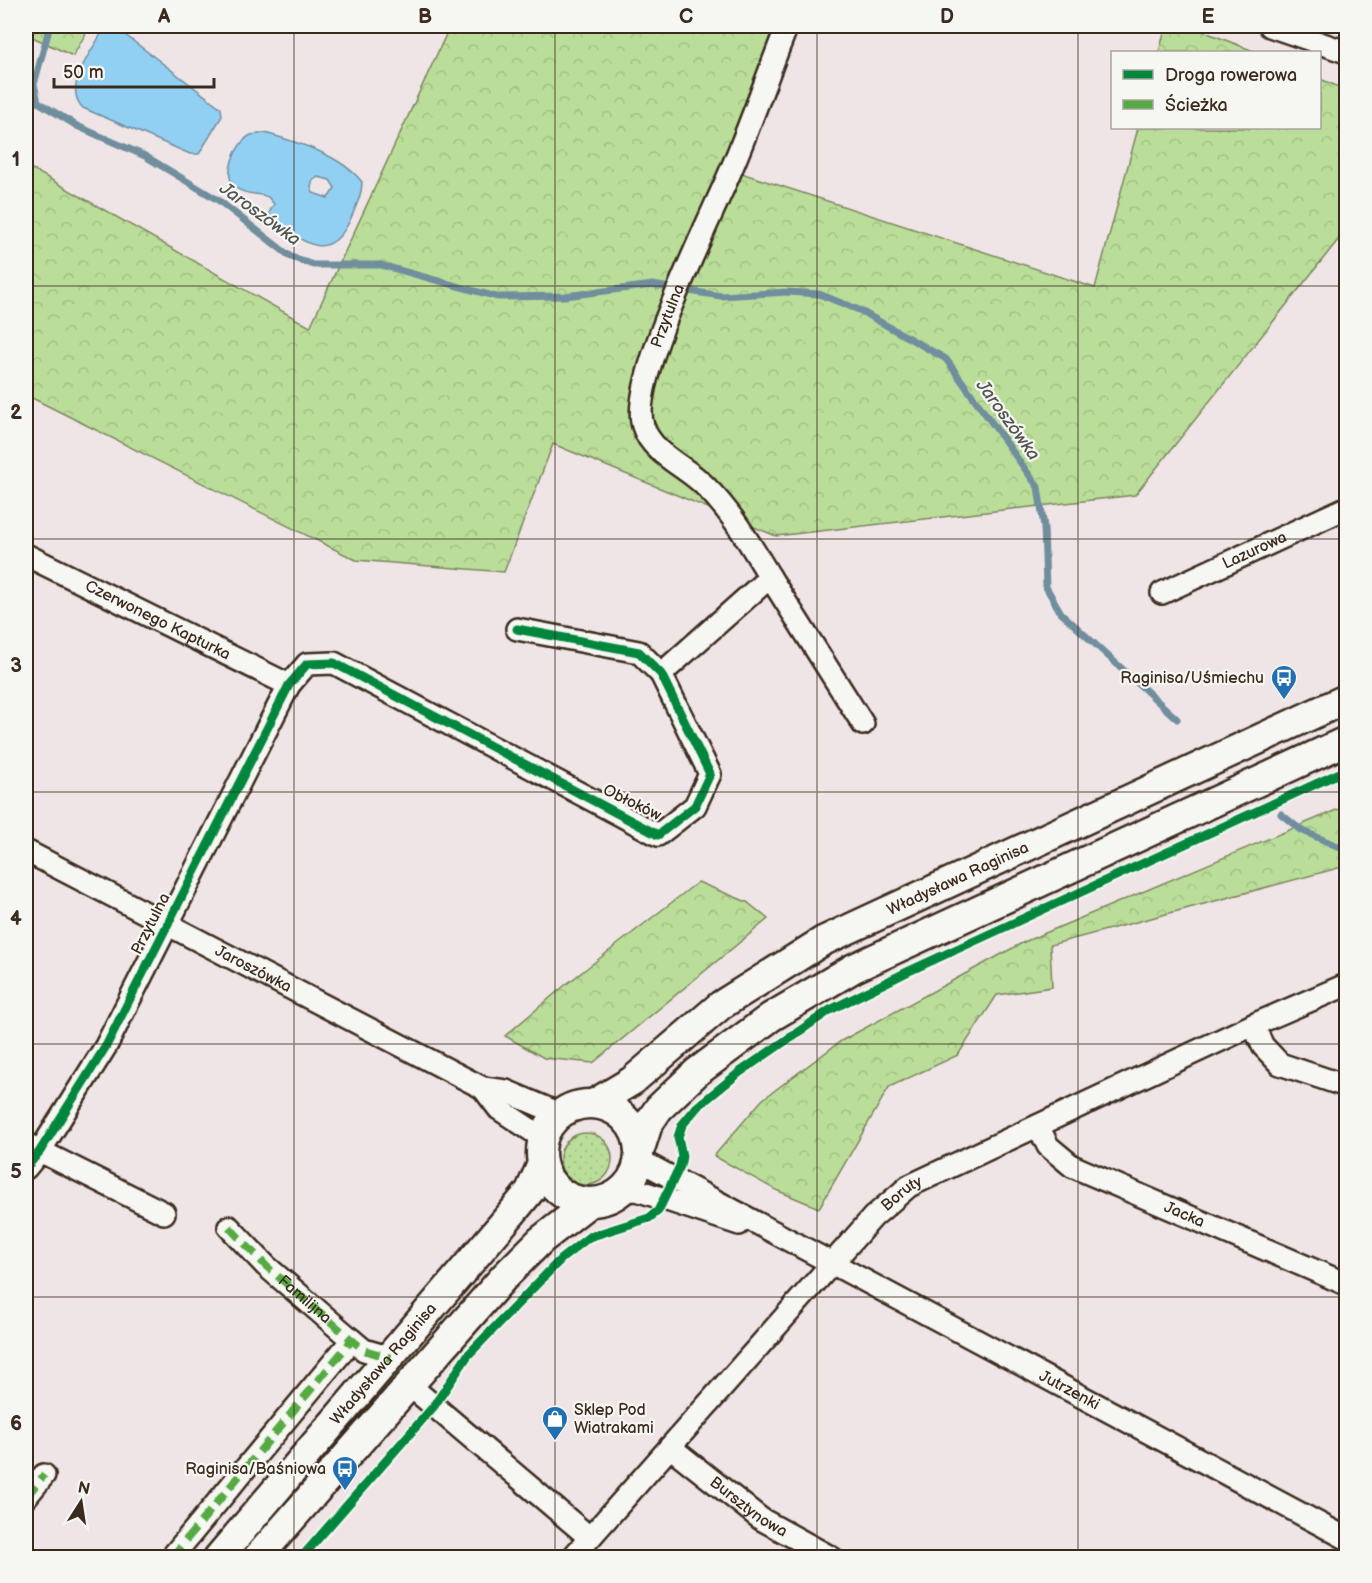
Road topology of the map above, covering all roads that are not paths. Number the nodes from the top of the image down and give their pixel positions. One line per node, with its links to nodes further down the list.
1 (787, 26): 6 (street, Przytulna)
2 (1270, 26): 3 (street)
3 (1347, 52)
4 (1347, 507): 7 (street, Lazurowa)
5 (26, 555): 10 (street, Czerwonego Kapturka)
6 (770, 577): 9 (street); 12 (street)
7 (1162, 593)
8 (517, 628): 9 (street, Obłoków)
9 (661, 674): 10 (street, Obłoków)
10 (289, 685): 15 (street, Przytulna)
11 (1347, 699): 20 (main road, Władysława Raginisa)
12 (863, 724)
13 (1347, 741): 25 (main road)
14 (26, 851): 15 (street, Jaroszówka)
15 (168, 923): 19 (street, Jaroszówka); 23 (street, Przytulna)
16 (1347, 985): 17 (street, Boruty)
17 (1253, 1025): 18 (street); 22 (street, Boruty)
18 (1347, 1086)
19 (483, 1088): 21 (street, Jaroszówka); 24 (street, Jaroszówka)
20 (595, 1103): 21 (main road); 25 (main road)
21 (560, 1114): 24 (main road)
22 (1038, 1126): 32 (street, Boruty); 33 (street, Jacka)
23 (33, 1147): 26 (street, Przytulna); 29 (street)
24 (542, 1151): 28 (main road); 35 (main road, Władysława Raginisa)
25 (640, 1154): 27 (main road); 31 (street, Jutrzenki)
26 (26, 1168)
27 (622, 1191): 28 (main road); 31 (street, Jutrzenki)
28 (590, 1202): 36 (main road, Władysława Raginisa)
29 (164, 1213)
30 (229, 1227): 34 (street, Familijna)
31 (791, 1242): 32 (street, Jutrzenki)
32 (831, 1264): 37 (street, Boruty); 41 (street, Jutrzenki)
33 (1347, 1284)
34 (352, 1340): 35 (street, Familijna); 42 (street)
35 (391, 1358): 43 (main road, Władysława Raginisa)
36 (408, 1384): 40 (street); 44 (main road, Władysława Raginisa)
37 (670, 1447): 40 (street, Boruty); 46 (street, Bursztynowa)
38 (44, 1475): 39 (street)
39 (26, 1497)
40 (590, 1537): 45 (street, Boruty)
41 (1347, 1538)
42 (171, 1557)
43 (218, 1557)
44 (256, 1557)
45 (572, 1557)
46 (832, 1557)

